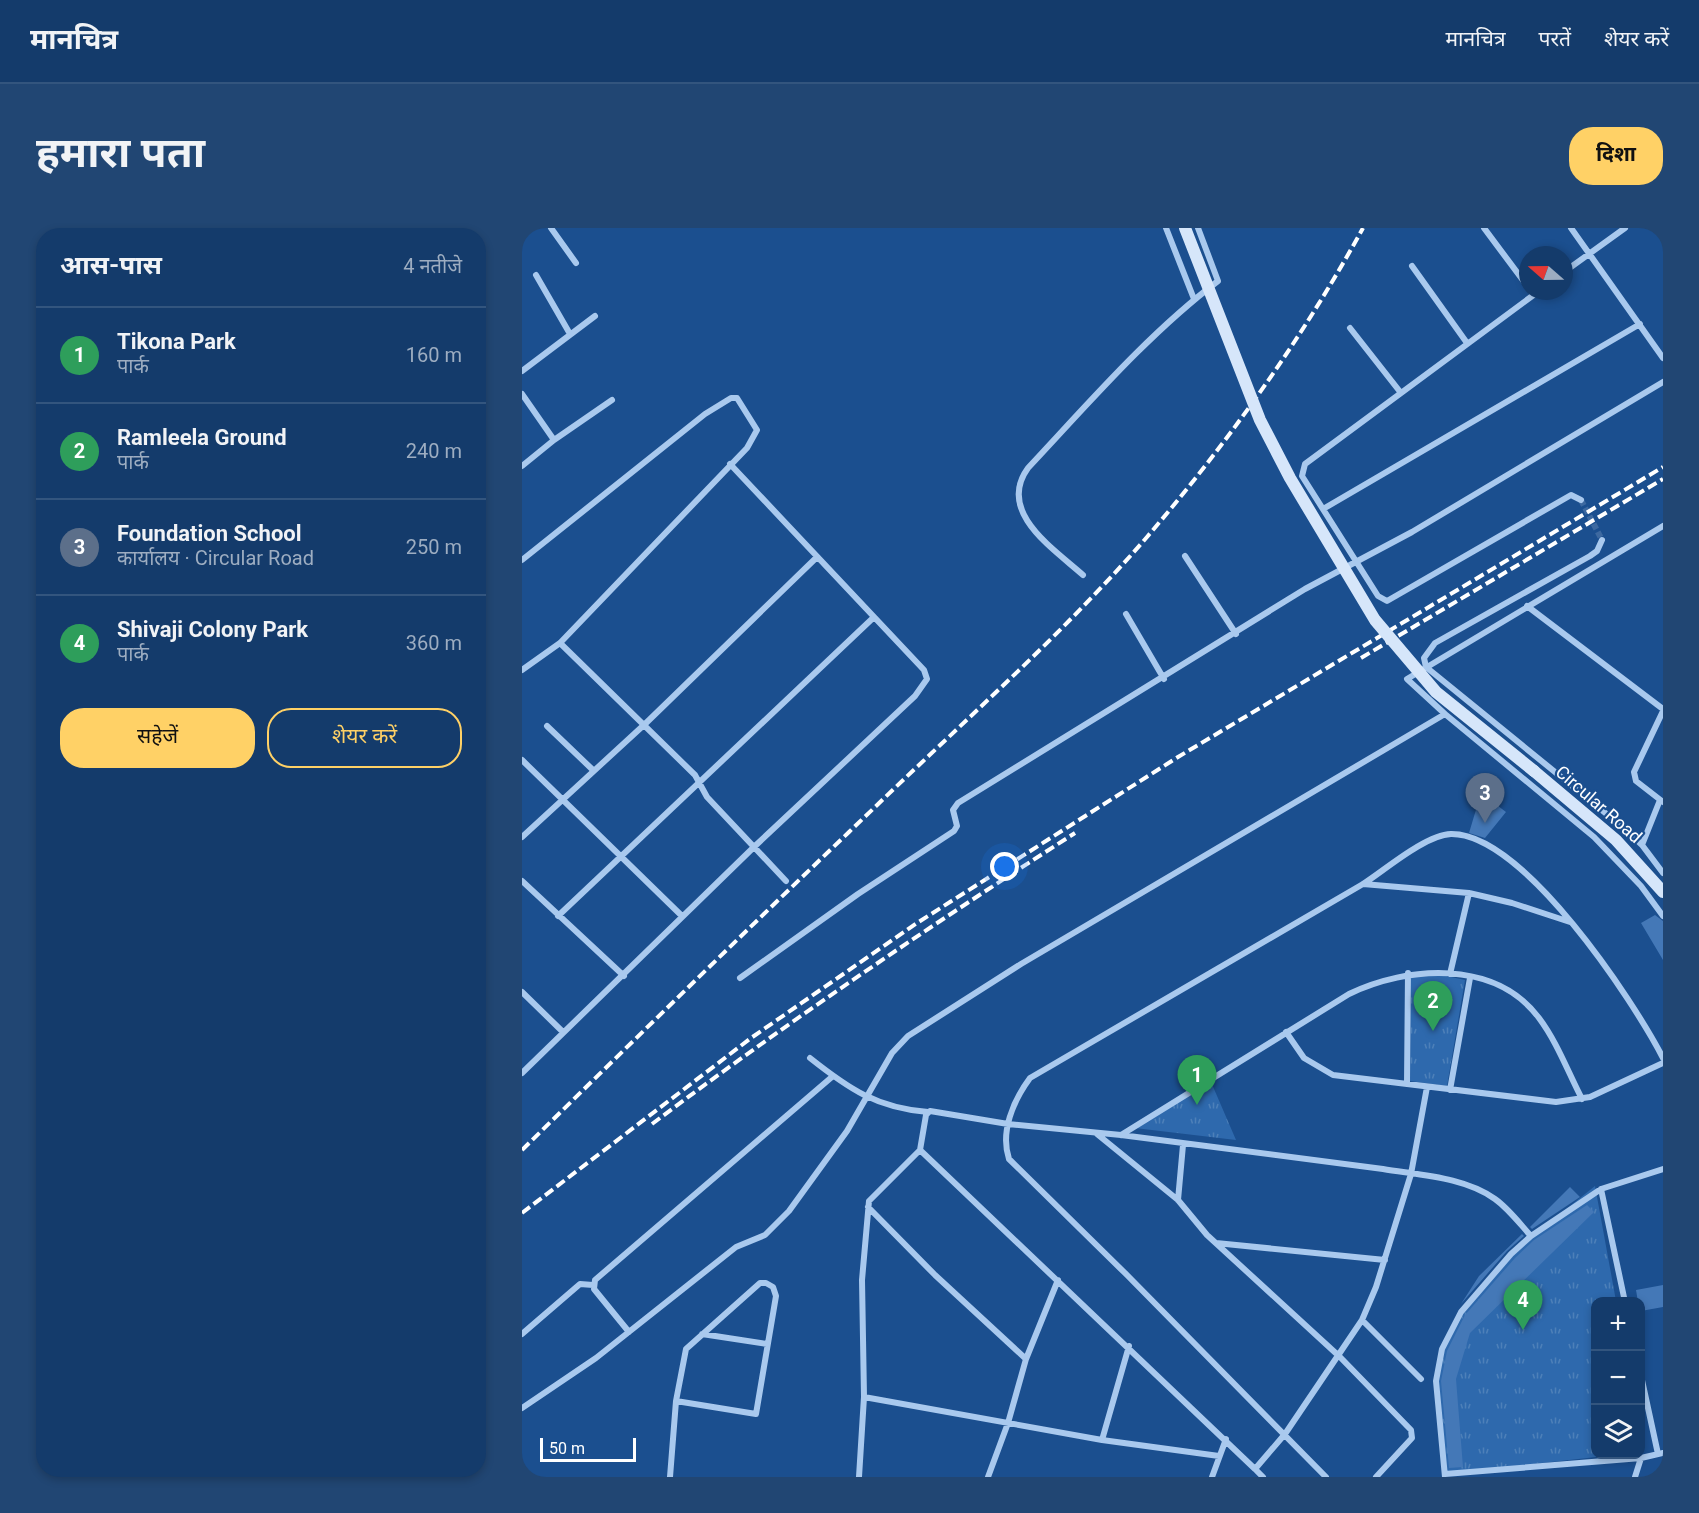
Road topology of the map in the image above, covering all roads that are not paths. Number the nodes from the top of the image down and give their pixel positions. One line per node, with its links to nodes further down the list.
1 (529, 228): 9 (street)
2 (551, 228): 11 (street)
3 (1166, 228): 16 (street)
4 (1185, 228): 66 (main road, Circular Road, bridge)
5 (1198, 228): 16 (street)
6 (1484, 228): 15 (street)
7 (1571, 228): 10 (street)
8 (1625, 228): 10 (street)
9 (522, 234)
10 (1590, 253): 12 (street); 19 (street)
11 (576, 262)
12 (1573, 265)
13 (1412, 266): 22 (street)
14 (536, 275): 21 (street)
15 (1519, 275)
16 (1194, 299): 40 (street)
17 (1524, 300): 22 (street)
18 (595, 316): 21 (street)
19 (1640, 324): 23 (street); 33 (street)
20 (1350, 328): 26 (street)
21 (570, 334): 24 (street)
22 (1467, 343): 26 (street)
23 (1663, 357)
24 (522, 371)
25 (1663, 382): 39 (street)
26 (1401, 393): 33 (street)
27 (522, 394): 29 (street)
28 (612, 400): 29 (street)
29 (554, 440): 31 (street)
30 (730, 464): 37 (street); 38 (street); 45 (street)
31 (522, 466)
32 (1581, 500): 39 (street)
33 (1323, 509): 39 (street)
34 (1663, 526): 41 (street)
35 (1602, 540): 46 (street)
36 (1185, 556): 44 (street)
37 (523, 557)
38 (816, 558): 43 (street); 51 (street)
39 (1356, 562): 44 (street)
40 (1083, 575)
41 (1527, 606): 46 (street); 49 (street)
42 (1126, 614): 48 (street)
43 (873, 618): 55 (street); 60 (street)
44 (1236, 634): 48 (street)
45 (560, 643): 47 (street); 51 (street)
46 (1425, 667): 50 (street); 59 (street)
47 (522, 670)
48 (1164, 679): 75 (street)
49 (1663, 710): 57 (street)
50 (1445, 714): 70 (street); 88 (street)
51 (645, 724): 54 (street); 55 (street)
52 (547, 726): 54 (street)
53 (522, 760): 56 (street)
54 (594, 771): 56 (street)
55 (698, 782): 60 (street); 61 (street)
56 (564, 800): 58 (street); 61 (street)
57 (1662, 801): 59 (street)
58 (522, 837)
59 (1642, 845): 62 (street)
60 (755, 846): 64 (street); 69 (street)
61 (621, 856): 68 (street); 69 (street)
62 (1663, 873)
63 (522, 880): 68 (street)
64 (786, 881)
65 (1363, 884): 67 (street); 71 (street); 91 (street)
66 (1663, 892)
67 (1469, 893): 71 (street); 73 (street)
68 (558, 916): 74 (street)
69 (682, 916): 74 (street)
70 (1663, 916)
71 (1570, 922): 81 (street)
72 (1408, 973): 73 (street); 79 (street); 85 (street)
73 (1450, 974): 76 (street)
74 (624, 976): 78 (street)
75 (740, 978)
76 (1470, 978): 87 (street); 89 (street)
77 (522, 992): 78 (street)
78 (563, 1032): 83 (street)
79 (1286, 1032): 85 (street); 93 (street)
80 (810, 1058): 84 (street)
81 (1663, 1058)
82 (1663, 1063): 89 (street)
83 (522, 1073)
84 (833, 1076): 88 (street); 105 (street)
85 (1407, 1084): 86 (street)
86 (1427, 1087): 87 (street); 97 (street)
87 (1450, 1090): 89 (street)
88 (865, 1097): 90 (street); 108 (street)
89 (1582, 1099)
90 (928, 1112): 91 (street); 95 (street)
91 (1008, 1124): 92 (street); 121 (street)
92 (1096, 1133): 93 (street); 99 (street)
93 (1121, 1136): 94 (street)
94 (1183, 1146): 97 (street); 99 (street)
95 (920, 1150): 100 (street); 104 (street)
96 (1663, 1169): 98 (street)
97 (1411, 1174): 101 (street); 103 (street)
98 (1601, 1189): 101 (street); 106 (street)
99 (1178, 1200): 102 (street)
100 (868, 1207): 114 (street); 117 (street)
101 (1531, 1236): 131 (street)
102 (1215, 1243): 103 (street); 113 (street)
103 (1385, 1260): 107 (street)
104 (1058, 1280): 112 (street); 114 (street)
105 (593, 1285): 108 (street); 109 (street)
106 (1624, 1297)
107 (1362, 1320): 113 (street); 115 (street)
108 (629, 1332): 119 (street)
109 (522, 1334)
110 (702, 1334): 111 (street); 111 (street); 118 (street)
111 (767, 1344): 118 (street)
112 (1129, 1346): 122 (street); 123 (street)
113 (1340, 1357): 121 (street); 138 (street)
114 (1026, 1359): 120 (street)
115 (1421, 1378)
116 (1645, 1387): 124 (street)
117 (864, 1397): 120 (street); 133 (street)
118 (676, 1401): 132 (street)
119 (522, 1408)
120 (1008, 1423): 123 (street); 134 (street)
121 (1285, 1434): 129 (street); 137 (street)
122 (1226, 1439): 125 (street); 129 (street)
123 (1102, 1440): 125 (street)
124 (1661, 1453): 126 (street)
125 (1219, 1456): 135 (street)
126 (1645, 1457)
127 (1632, 1459): 130 (street)
128 (1641, 1459): 139 (street)
129 (1255, 1469): 136 (street)
130 (1502, 1474): 131 (street)
131 (1445, 1475)
132 (670, 1477)
133 (859, 1477)
134 (988, 1477)
135 (1212, 1477)
136 (1263, 1477)
137 (1326, 1477)
138 (1376, 1477)
139 (1635, 1477)

